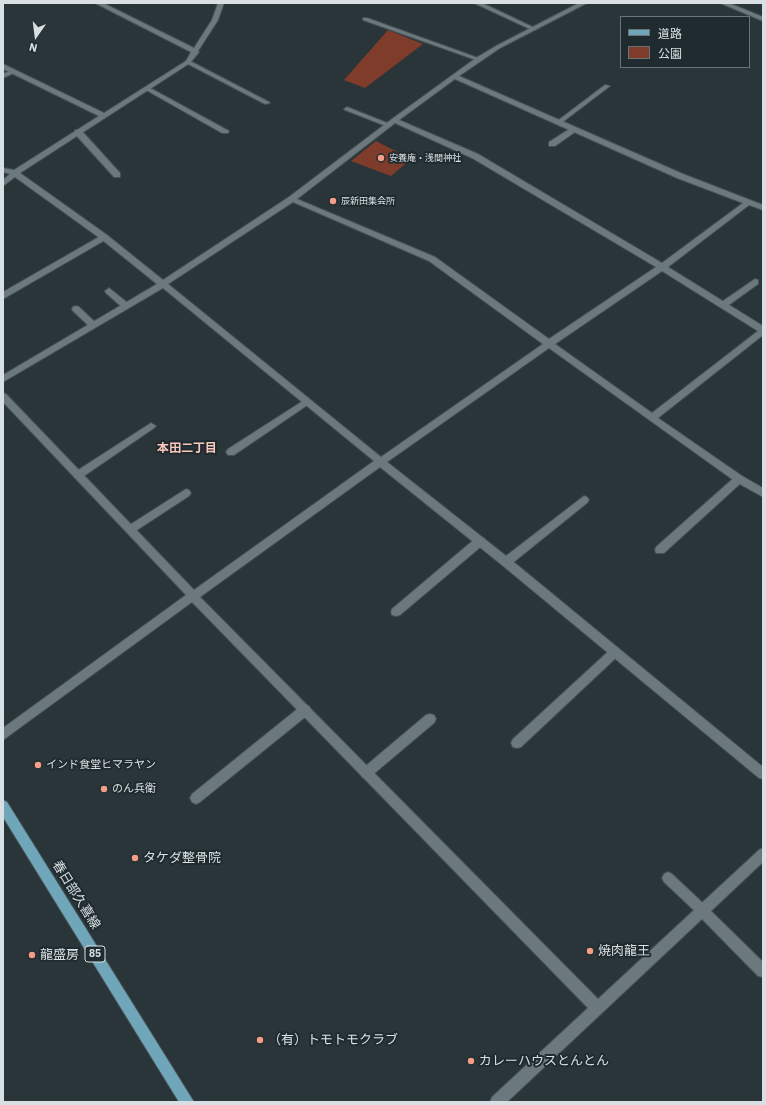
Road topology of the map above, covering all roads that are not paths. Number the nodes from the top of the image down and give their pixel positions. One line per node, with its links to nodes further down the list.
1 (98, 3): 9 (street)
2 (221, 3): 9 (street)
3 (476, 3): 8 (street)
4 (584, 3): 8 (street)
5 (723, 3): 7 (street)
6 (365, 19): 10 (street)
7 (763, 19)
8 (534, 29): 10 (street)
9 (196, 52): 11 (street)
10 (478, 59): 15 (street)
11 (188, 62): 17 (street); 18 (street)
12 (3, 66): 13 (street)
13 (12, 72): 14 (street); 20 (street)
14 (3, 76)
15 (454, 76): 21 (street); 22 (street)
16 (607, 86): 22 (street)
17 (148, 89): 20 (street); 24 (street)
18 (267, 103)
19 (347, 108): 21 (street)
20 (104, 116): 25 (street)
21 (391, 123): 31 (street); 35 (street)
22 (558, 123): 23 (street)
23 (574, 130): 26 (street); 32 (street)
24 (225, 131)
25 (78, 132): 28 (street); 29 (street)
26 (552, 144)
27 (3, 170): 28 (street)
28 (15, 173): 30 (street); 34 (street)
29 (117, 175)
30 (3, 184)
31 (292, 199): 37 (street); 45 (street)
32 (749, 202): 33 (street); 35 (street)
33 (763, 208)
34 (104, 237): 37 (street); 39 (street)
35 (662, 267): 40 (street); 45 (street)
36 (755, 282): 40 (street)
37 (163, 284): 41 (street); 48 (street)
38 (109, 291): 41 (street)
39 (3, 296)
40 (723, 305): 44 (street)
41 (126, 306): 43 (street)
42 (76, 310): 43 (street)
43 (93, 325): 46 (street)
44 (763, 331): 49 (street)
45 (550, 343): 49 (street); 52 (street)
46 (3, 379)
47 (3, 396): 53 (street)
48 (306, 402): 51 (street); 52 (street)
49 (652, 418): 54 (street)
50 (151, 426): 53 (street)
51 (231, 452)
52 (380, 462): 59 (street); 62 (street)
53 (78, 475): 58 (street)
54 (739, 479): 56 (street); 60 (street)
55 (186, 493): 58 (street)
56 (763, 493)
57 (584, 500): 61 (street)
58 (131, 529): 62 (street)
59 (480, 541): 61 (street); 63 (street)
60 (660, 550)
61 (506, 562): 64 (street)
62 (193, 596): 65 (street); 67 (street)
63 (396, 612)
64 (615, 652): 68 (street); 70 (street)
65 (305, 710): 69 (street); 71 (street)
66 (430, 719): 69 (street)
67 (3, 735)
68 (517, 743)
69 (366, 773): 77 (street)
70 (763, 774)
71 (196, 798)
72 (3, 806): 78 (main road, 春日部久喜線 / 85)
73 (763, 854): 75 (street)
74 (668, 878): 75 (street)
75 (702, 911): 76 (street); 77 (street)
76 (763, 971)
77 (597, 1008): 79 (street)
78 (187, 1102)
79 (497, 1102)

